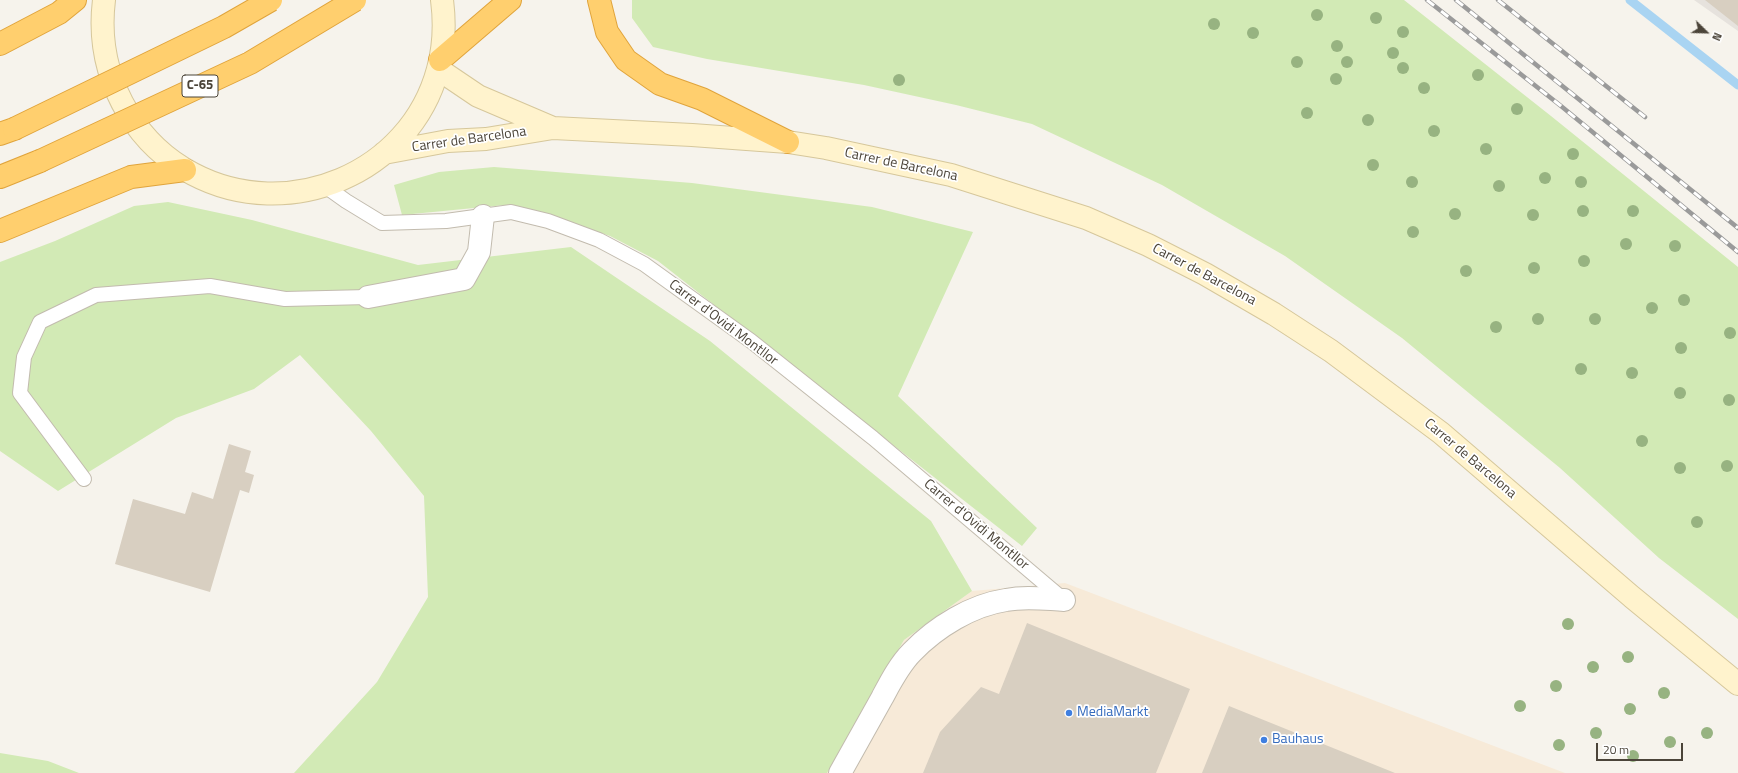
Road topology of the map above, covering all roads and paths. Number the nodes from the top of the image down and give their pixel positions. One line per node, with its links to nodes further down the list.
1 (75, 0): 8 (highway)
2 (104, 0): 14 (main road)
3 (271, 0): 11 (highway, bridge)
4 (355, 0): 15 (highway, C-65, bridge)
5 (442, 0): 9 (main road)
6 (510, 0): 9 (highway)
7 (598, 0): 12 (highway)
8 (0, 44)
9 (439, 65): 10 (main road, Carrer de Barcelona); 13 (main road)
10 (553, 128): 12 (main road, Carrer de Barcelona); 13 (main road, Carrer de Barcelona)
11 (7, 132)
12 (788, 142): 22 (main road, Carrer de Barcelona)
13 (384, 153): 16 (main road)
14 (185, 170): 16 (main road); 18 (highway)
15 (0, 177)
16 (325, 186): 17 (lane, Carrer d'Ovidi Montllor)
17 (483, 216): 19 (street); 21 (lane, Carrer d'Ovidi Montllor)
18 (0, 232)
19 (368, 297): 20 (lane)
20 (84, 479)
21 (1064, 600): 23 (street)
22 (1738, 684)
23 (840, 773)

